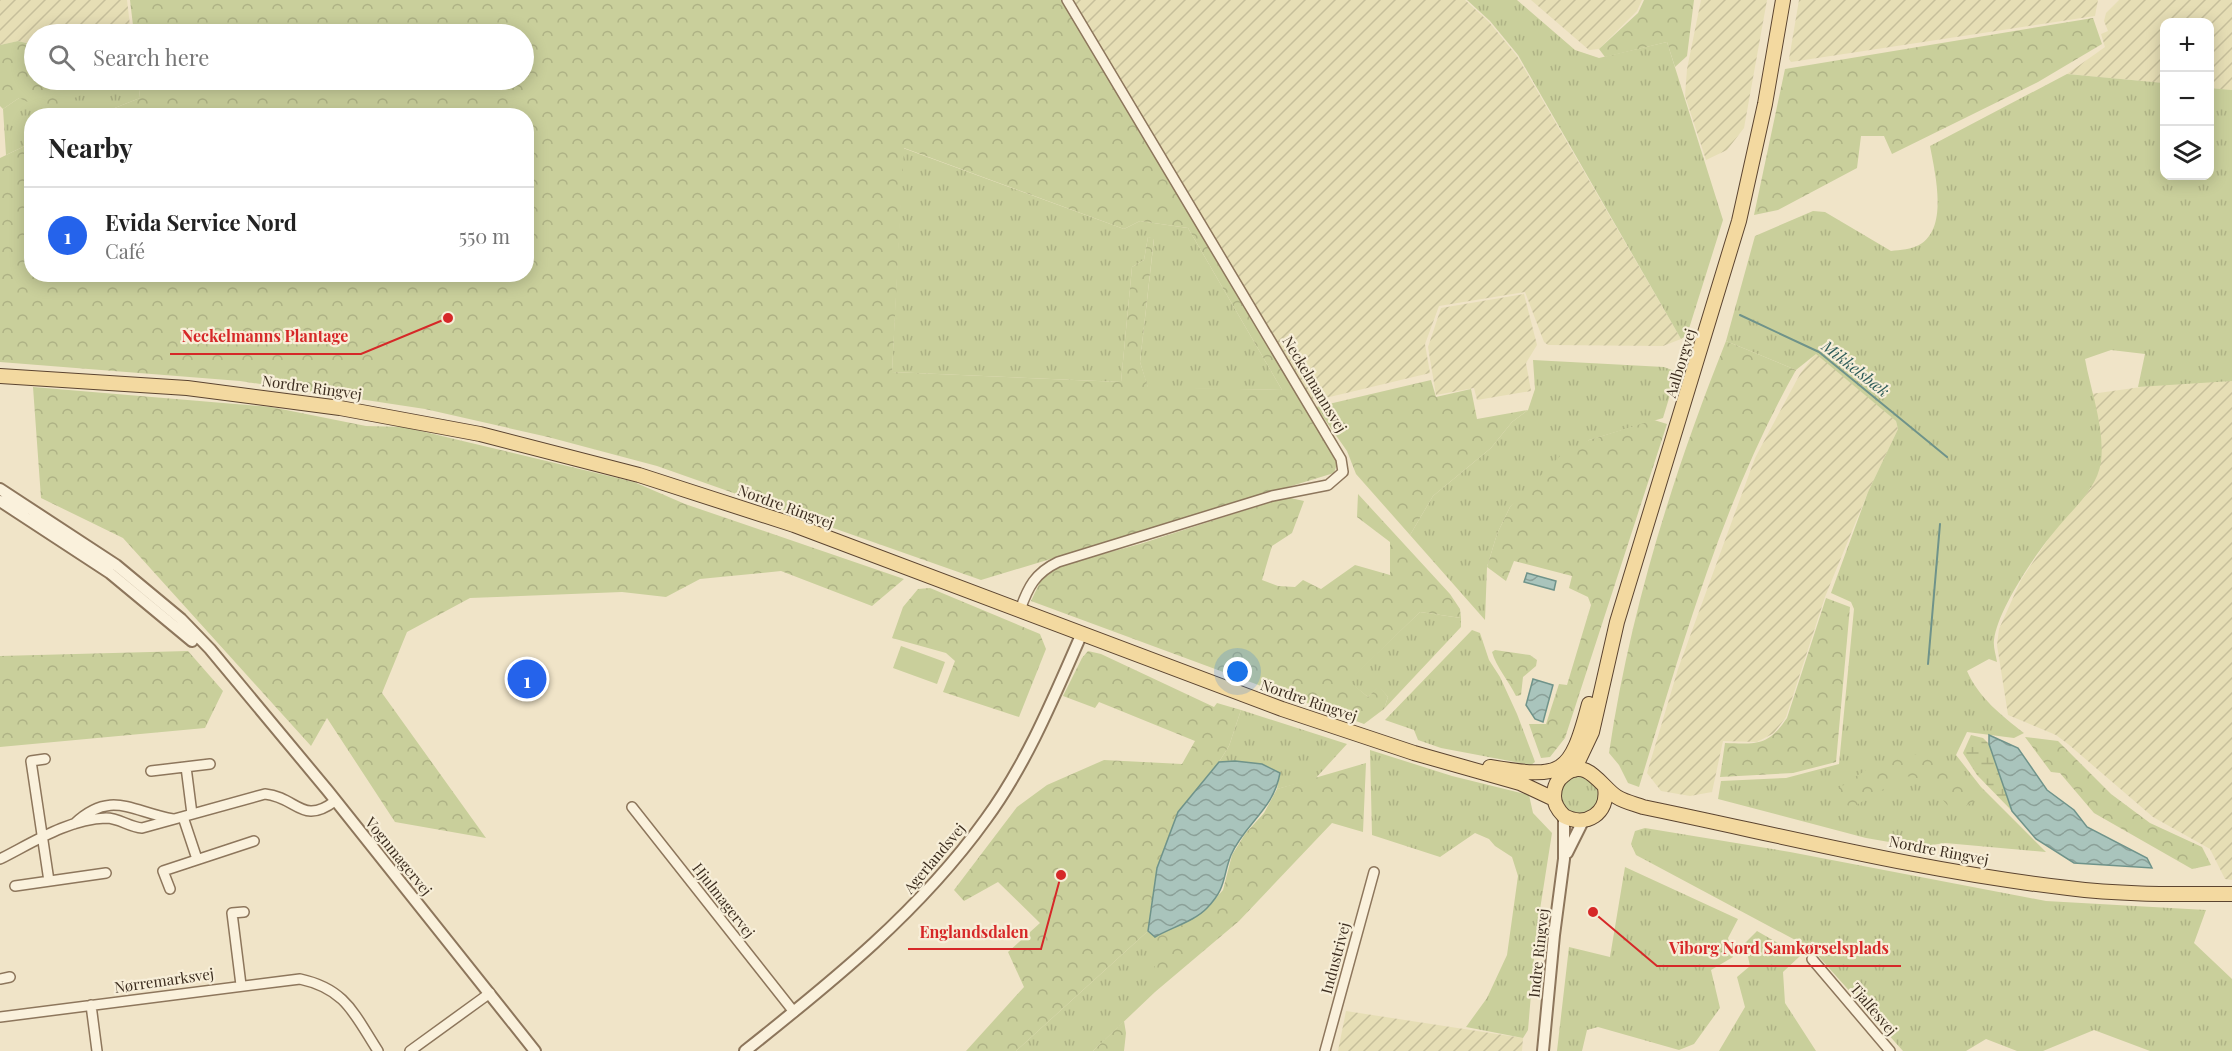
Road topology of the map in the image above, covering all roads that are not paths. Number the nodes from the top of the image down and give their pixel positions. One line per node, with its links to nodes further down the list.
1 (1068, 0): 6 (street, Neckelmannsvej)
2 (1783, 0): 7 (main road, Aalborgvej)
3 (4, 378): 6 (main road, Nordre Ringvej)
4 (0, 489): 9 (street, Vognmagervej)
5 (0, 501): 9 (street, Vognmagervej)
6 (1020, 610): 8 (main road, Nordre Ringvej)
7 (1617, 622): 10 (main road, Aalborgvej); 11 (main road)
8 (1082, 633): 11 (main road, Nordre Ringvej); 46 (street, Agerlandsvej)
9 (237, 681): 22 (street, Vognmagervej)
10 (1592, 732): 15 (main road, Aalborgvej); 17 (main road, Aalborgvej)
11 (1414, 753): 19 (main road, Nordre Ringvej)
12 (45, 759): 30 (street)
13 (210, 765): 14 (street)
14 (186, 767): 16 (street); 27 (street)
15 (1574, 770): 17 (main road); 18 (main road)
16 (151, 771)
17 (1595, 775): 20 (main road)
18 (1558, 781): 19 (main road, Nordre Ringvej); 21 (main road)
19 (1520, 783): 21 (main road, Nordre Ringvej)
20 (1605, 788): 24 (main road, Nordre Ringvej); 25 (main road)
21 (1554, 799): 26 (main road)
22 (335, 801): 27 (street); 44 (street, Vognmagervej)
23 (632, 807): 46 (street, Hjulmagervej)
24 (1643, 807): 25 (main road, Nordre Ringvej); 40 (main road, Nordre Ringvej)
25 (1601, 810): 28 (main road)
26 (1564, 816): 28 (main road); 33 (street, Indre Ringvej)
27 (183, 817): 29 (street); 29 (street); 34 (street)
28 (1583, 821): 33 (street, Indre Ringvej)
29 (74, 824): 30 (street)
30 (43, 838): 32 (street); 37 (street)
31 (254, 841): 34 (street)
32 (0, 859)
33 (1564, 859): 54 (street, Indre Ringvej)
34 (197, 860): 39 (street)
35 (1374, 872): 53 (street, Industrivej)
36 (106, 873): 37 (street)
37 (49, 881): 38 (street)
38 (15, 886)
39 (170, 890)
40 (2232, 894)
41 (244, 912): 43 (street)
42 (1812, 959): 55 (street, Tjalfesvej)
43 (241, 985): 45 (street, Nørremarksvej); 49 (street, Nørremarksvej)
44 (490, 993): 50 (street); 51 (street, Vognmagervej)
45 (91, 1005): 47 (street, Nørremarksvej); 48 (street)
46 (794, 1012): 52 (street, Agerlandsvej)
47 (0, 1017)
48 (98, 1051)
49 (378, 1051)
50 (410, 1051)
51 (535, 1051)
52 (745, 1051)
53 (1325, 1051)
54 (1543, 1051)
55 (1890, 1051)

